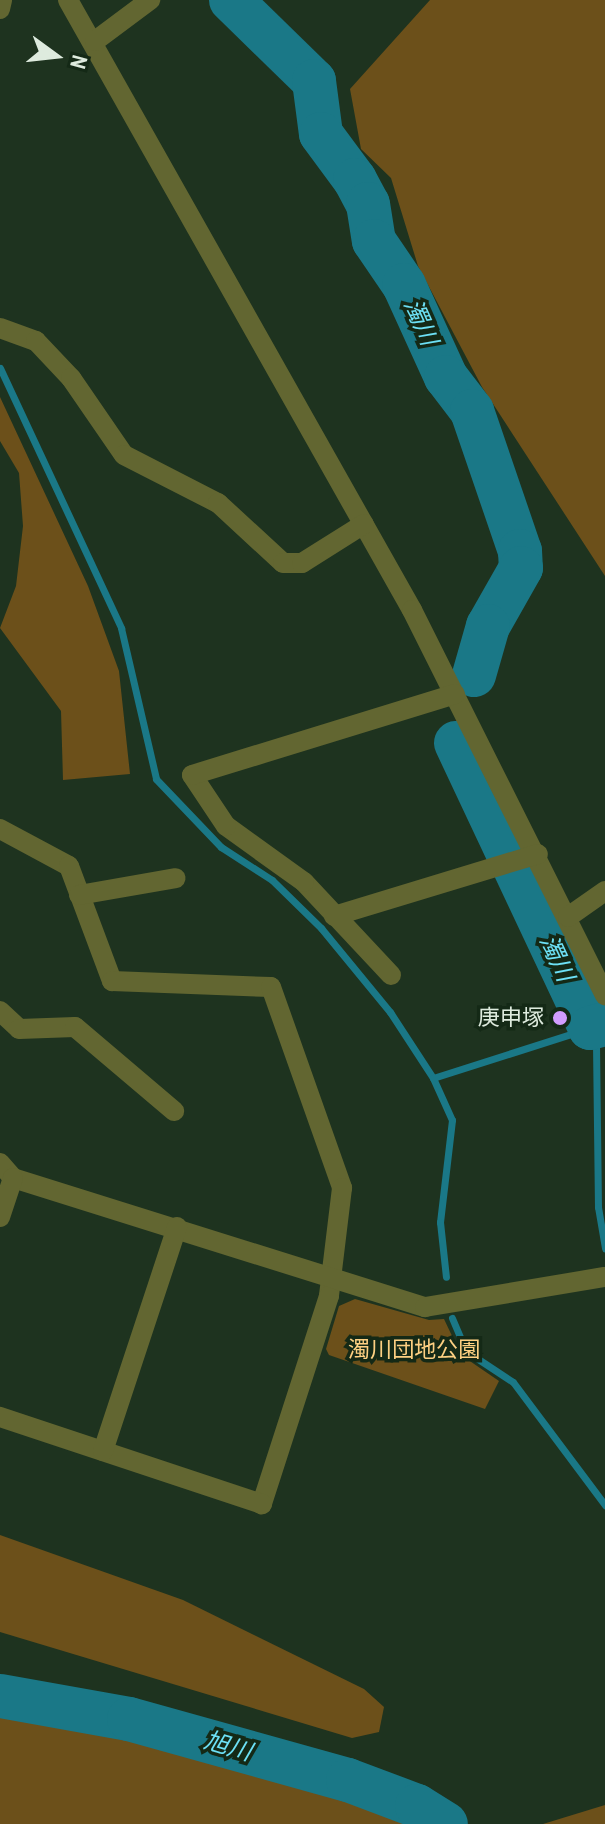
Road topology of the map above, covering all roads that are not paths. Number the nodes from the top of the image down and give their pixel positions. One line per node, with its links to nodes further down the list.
1 (2, 0): 4 (street)
2 (68, 0): 5 (street)
3 (150, 0): 5 (street)
4 (0, 9)
5 (95, 41): 7 (street)
6 (0, 328): 7 (street)
7 (364, 524): 8 (street)
8 (455, 694): 10 (street); 14 (street)
9 (0, 829): 13 (street)
10 (522, 860): 14 (street); 15 (street)
11 (176, 878): 13 (street)
12 (605, 891): 15 (street)
13 (79, 895): 24 (street)
14 (334, 916): 16 (street)
15 (568, 917): 17 (street)
16 (391, 975)
17 (604, 991)
18 (0, 1011): 19 (street)
19 (174, 1111)
20 (6, 1170): 21 (street); 22 (street)
21 (0, 1217)
22 (177, 1227): 24 (street); 26 (street)
23 (605, 1277): 24 (street)
24 (333, 1279): 26 (street)
25 (0, 1417): 26 (street)
26 (103, 1451)

